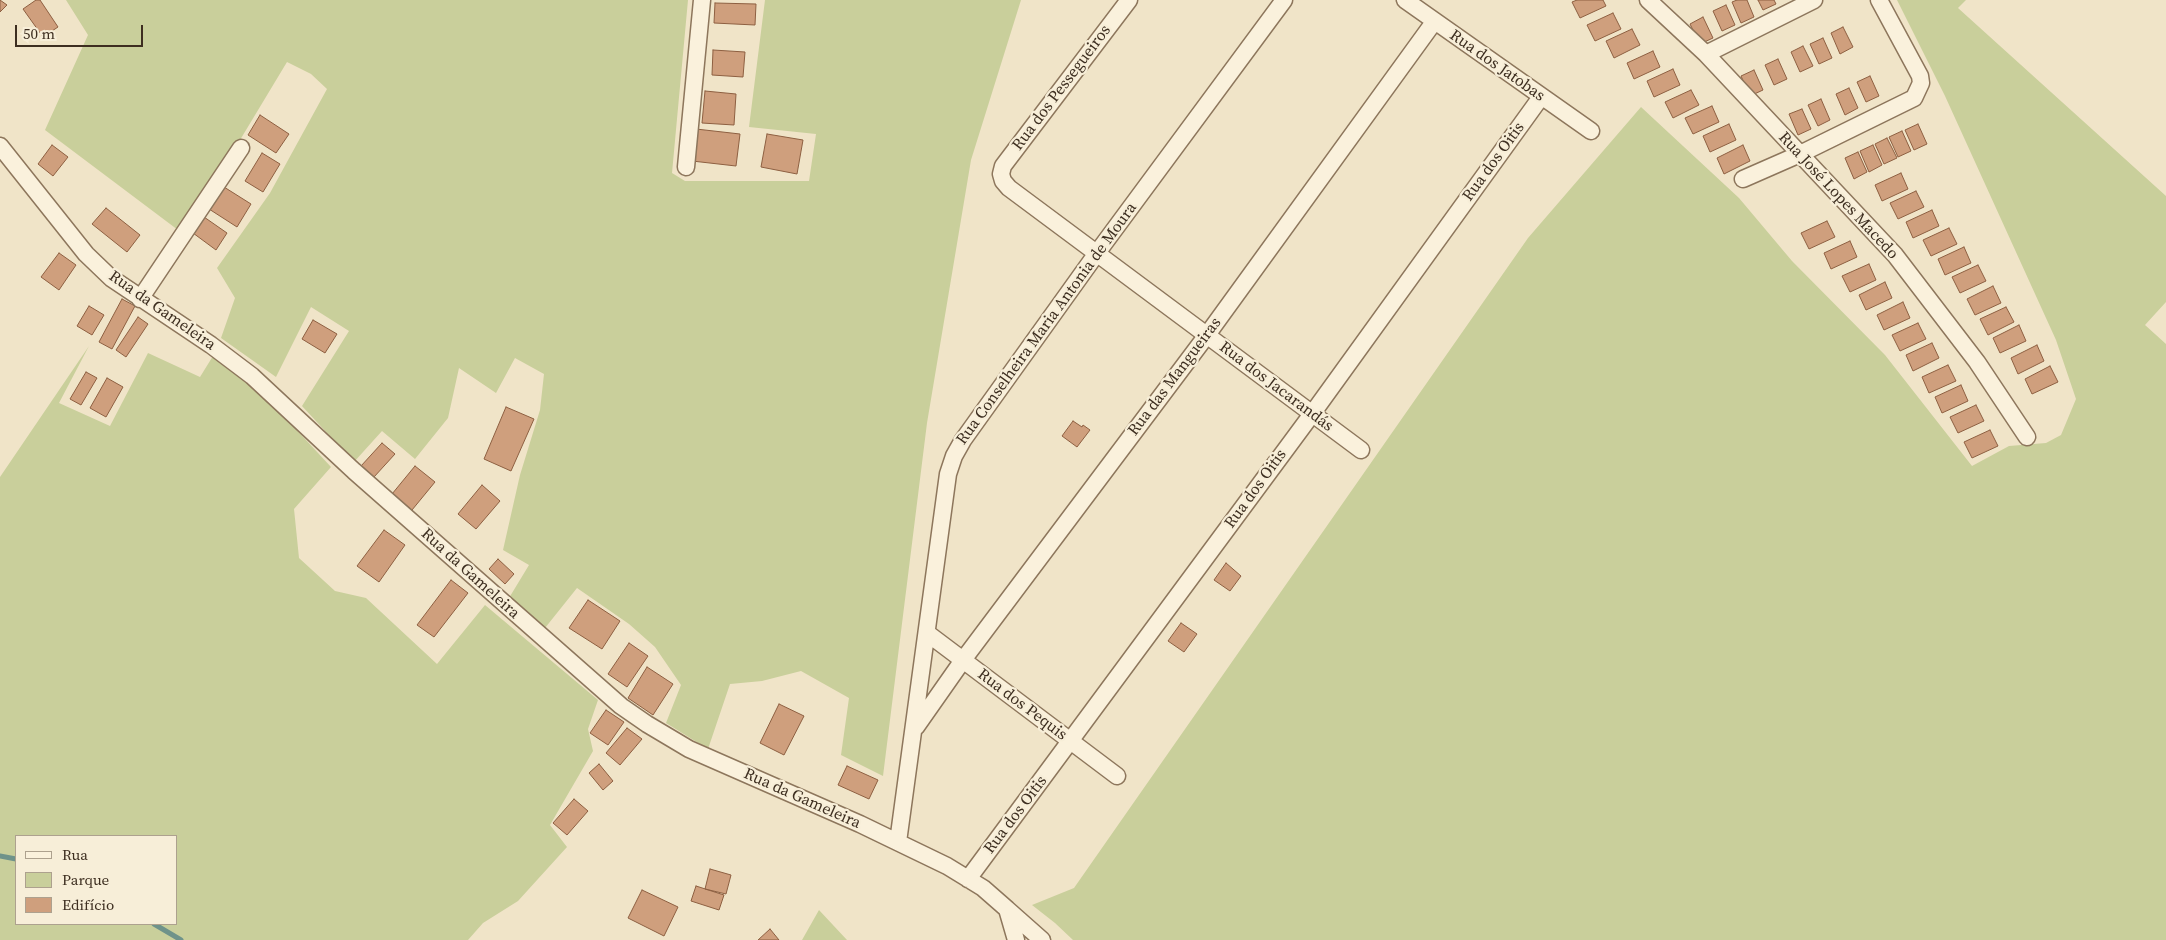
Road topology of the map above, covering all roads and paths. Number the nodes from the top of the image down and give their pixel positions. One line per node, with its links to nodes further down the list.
1 (702, 0): 15 (street)
2 (1129, 0): 16 (street, Rua dos Pessegueiros)
3 (1284, 0): 18 (street, Rua Conselheira Maria Antonia de Moura)
4 (1405, 0): 8 (street, Rua dos Jatobas)
5 (1648, 0): 9 (street, Rua José Lopes Macedo)
6 (1814, 0): 9 (street)
7 (1879, 0): 14 (street)
8 (1434, 22): 10 (street, Rua dos Jatobas); 20 (street, Rua das Mangueiras)
9 (1706, 54): 14 (street, Rua José Lopes Macedo)
10 (1541, 97): 11 (street, Rua dos Jatobas); 21 (street, Rua dos Oitis)
11 (1591, 131)
12 (0, 146): 19 (street, Rua da Gameleira)
13 (240, 148): 19 (street)
14 (1800, 154): 17 (street); 22 (street, Rua José Lopes Macedo)
15 (686, 167)
16 (1002, 178): 18 (street, Rua dos Jacarandás)
17 (1743, 179)
18 (1096, 254): 20 (street, Rua dos Jacarandás); 24 (street, Rua Conselheira Maria Antonia de Moura)
19 (140, 299): 29 (street, Rua da Gameleira)
20 (1206, 335): 21 (street, Rua dos Jacarandás); 25 (street, Rua das Mangueiras)
21 (1312, 414): 23 (street, Rua dos Jacarandás); 27 (street, Rua dos Oitis)
22 (2027, 437)
23 (1361, 450)
24 (927, 633): 25 (street, Rua dos Pequis); 26 (street, Rua Conselheira Maria Antonia de Moura)
25 (963, 660): 26 (street, Rua das Mangueiras); 27 (street, Rua dos Pequis)
26 (914, 730): 29 (street, Rua Conselheira Maria Antonia de Moura)
27 (1071, 742): 28 (street, Rua dos Pequis); 30 (street, Rua dos Oitis)
28 (1117, 776)
29 (898, 842): 30 (street, Rua da Gameleira)
30 (968, 879): 31 (street, Rua da Gameleira)
31 (1007, 909): 32 (street); 33 (street, Rua da Gameleira)
32 (1016, 940)
33 (1042, 940)

